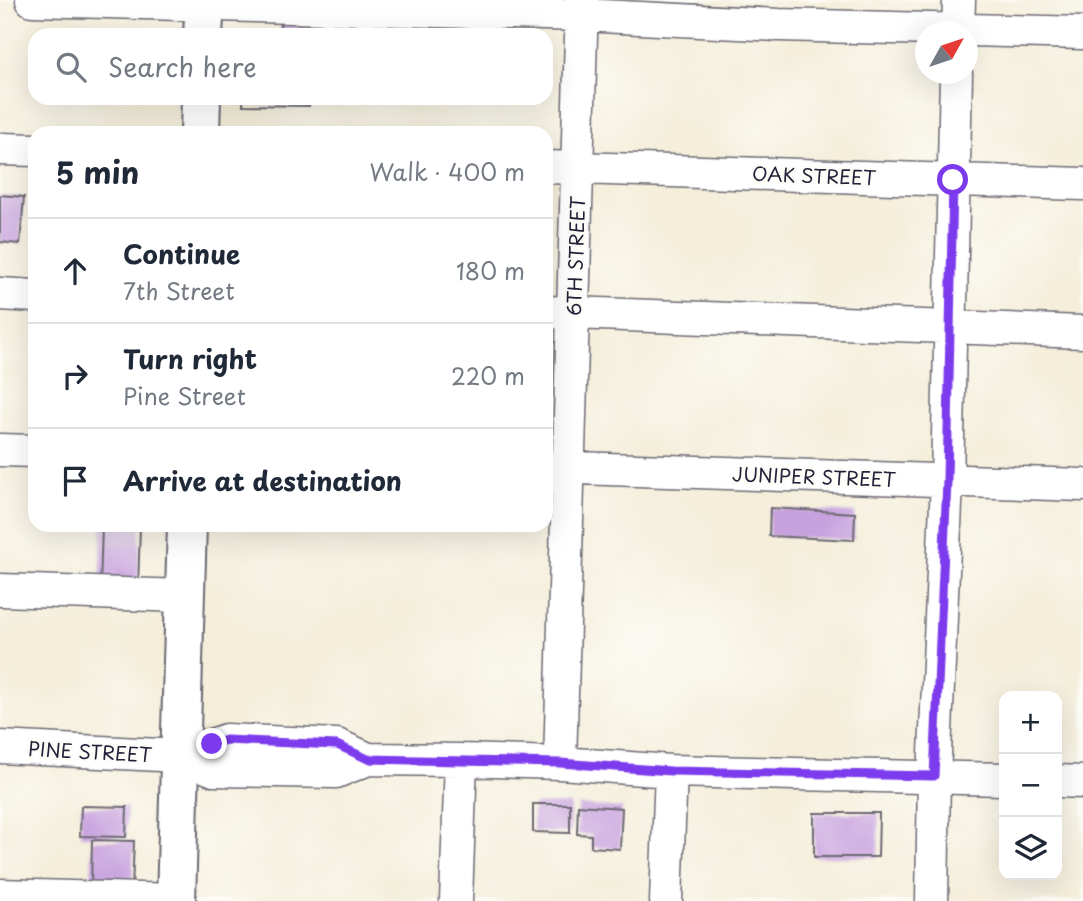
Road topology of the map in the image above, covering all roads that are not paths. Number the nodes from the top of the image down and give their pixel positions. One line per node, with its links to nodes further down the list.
1 (32, 0): 3 (street)
2 (581, 8): 3 (street); 4 (street); 12 (street, 6TH STREET)
3 (204, 13)
4 (958, 20): 5 (street)
5 (1083, 33)
6 (957, 84): 13 (street)
7 (201, 105): 8 (main road)
8 (200, 126)
9 (0, 149): 10 (street)
10 (28, 150)
11 (553, 167): 12 (street, OAK STREET)
12 (578, 168): 13 (street, OAK STREET); 17 (street, 6TH STREET)
13 (953, 180): 14 (street, OAK STREET); 18 (street)
14 (1083, 184)
15 (0, 294): 16 (street)
16 (28, 296)
17 (559, 313): 18 (street); 22 (street, 6TH STREET)
18 (950, 327): 19 (street); 23 (street)
19 (1083, 332)
20 (0, 450): 21 (street)
21 (28, 451)
22 (556, 468): 23 (street, JUNIPER STREET); 31 (street, 6TH STREET)
23 (947, 481): 24 (street, JUNIPER STREET); 33 (street)
24 (1083, 485)
25 (187, 532): 27 (main road)
26 (0, 590): 27 (street)
27 (185, 596): 29 (main road)
28 (0, 747): 29 (street, PINE STREET)
29 (180, 756): 30 (street, PINE STREET); 38 (main road)
30 (461, 760): 31 (street, PINE STREET); 39 (street)
31 (560, 763): 32 (street, PINE STREET)
32 (671, 771): 33 (street, PINE STREET); 40 (street)
33 (934, 776): 34 (street, PINE STREET); 41 (street)
34 (999, 779)
35 (1062, 781): 36 (street)
36 (1083, 782)
37 (0, 895): 38 (street)
38 (176, 901)
39 (456, 901)
40 (666, 901)
41 (932, 901)

